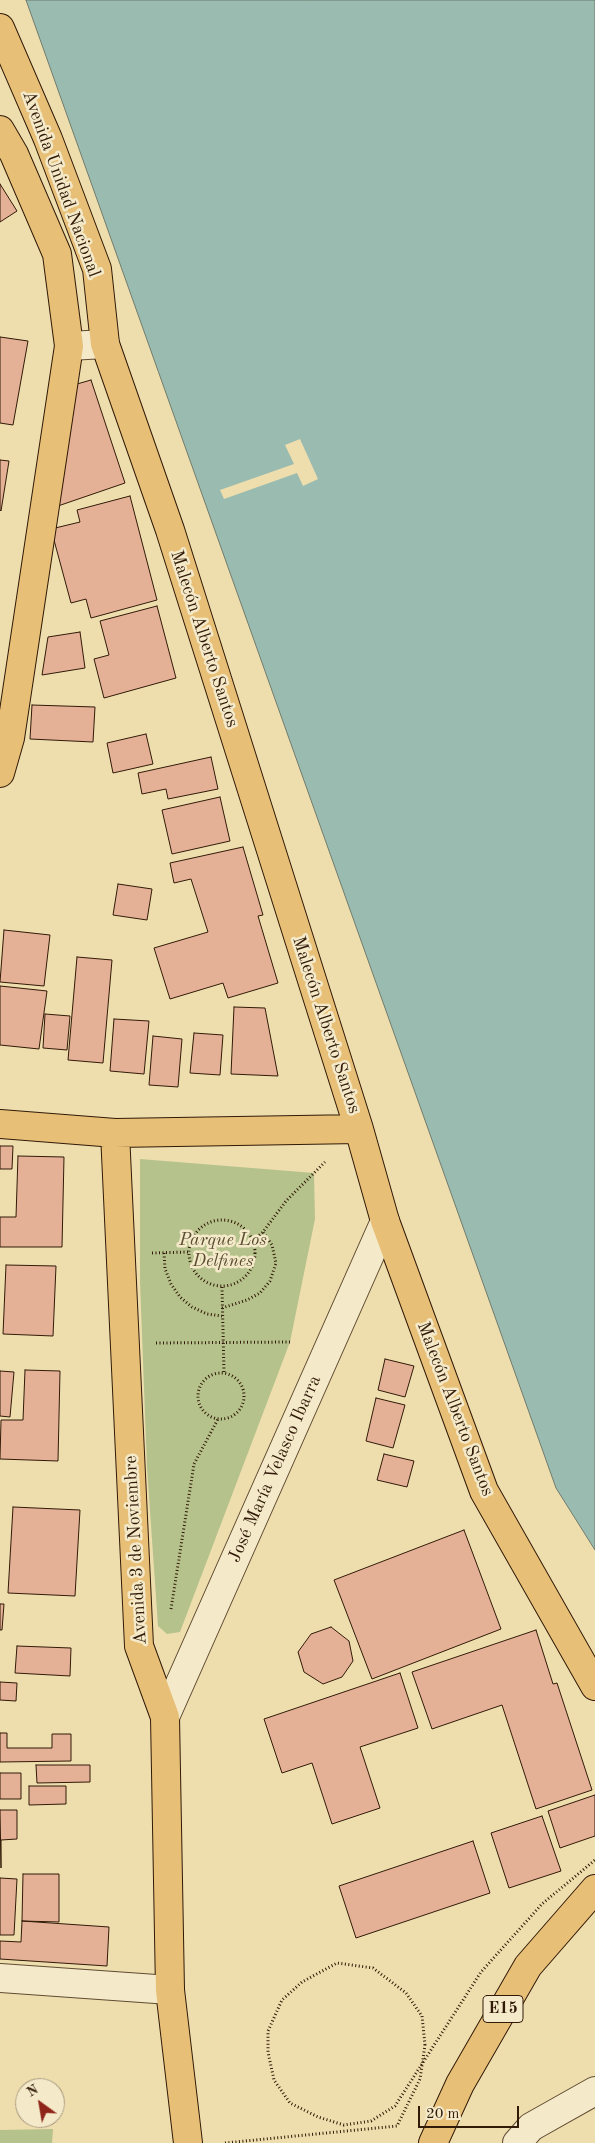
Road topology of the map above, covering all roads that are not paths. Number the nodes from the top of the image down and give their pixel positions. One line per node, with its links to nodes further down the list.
1 (0, 28): 3 (main road, Avenida Unidad Nacional)
2 (0, 130): 4 (main road)
3 (105, 344): 4 (street); 7 (main road, Malecón Alberto Santos)
4 (69, 346): 5 (main road)
5 (0, 773)
6 (0, 1124): 8 (main road)
7 (359, 1129): 8 (main road); 9 (main road, Malecón Alberto Santos)
8 (115, 1133): 11 (main road, Avenida 3 de Noviembre)
9 (385, 1221): 10 (main road, Malecón Alberto Santos); 11 (street, José María Velasco Ibarra)
10 (595, 1686)
11 (165, 1717): 14 (main road, Avenida 3 de Noviembre)
12 (595, 1889): 17 (main road, E15)
13 (0, 1978): 14 (street)
14 (170, 1990): 16 (main road, Avenida 3 de Noviembre)
15 (595, 2091): 18 (street)
16 (188, 2143)
17 (433, 2143)
18 (517, 2143)

